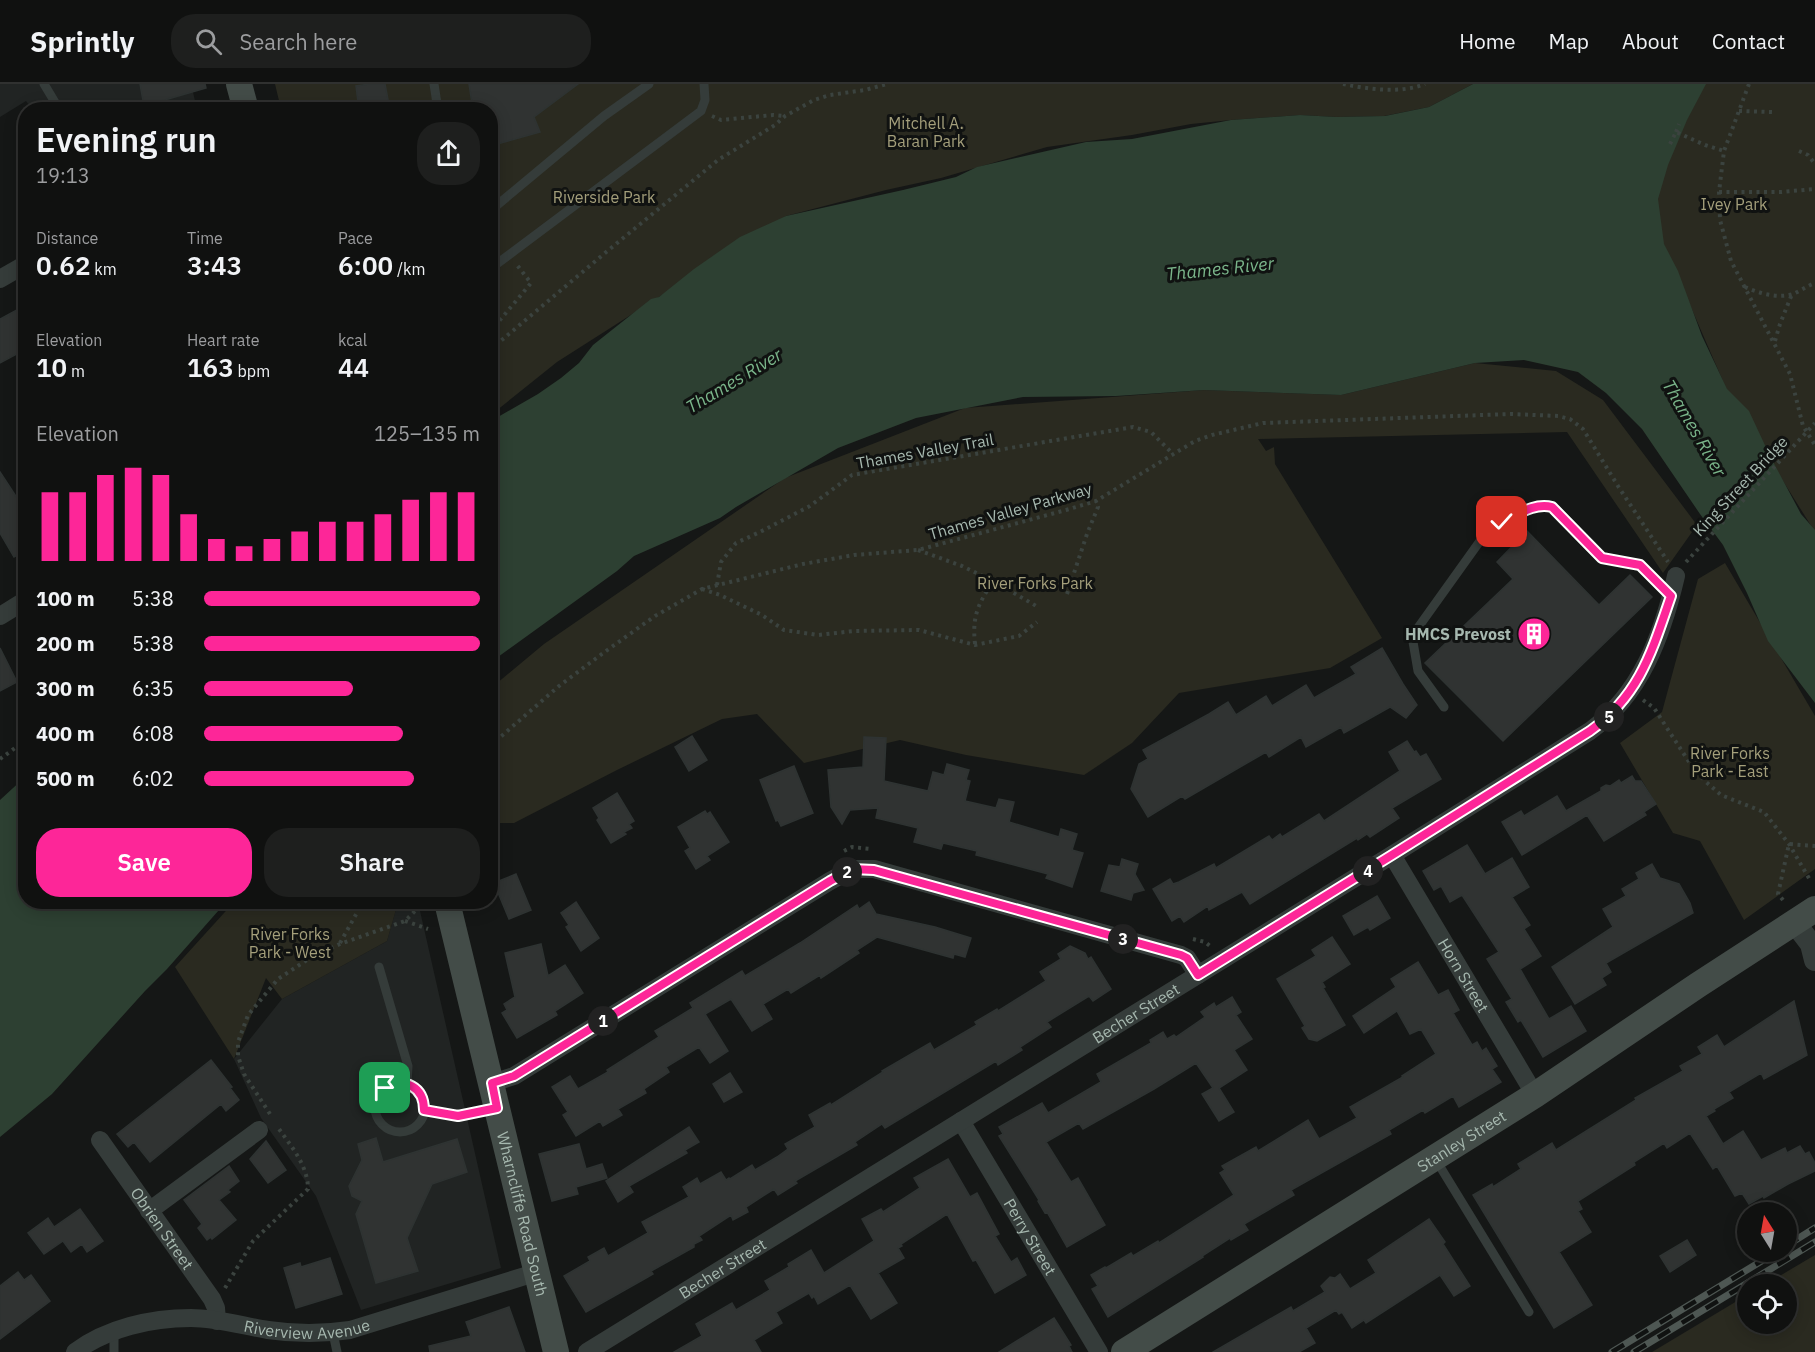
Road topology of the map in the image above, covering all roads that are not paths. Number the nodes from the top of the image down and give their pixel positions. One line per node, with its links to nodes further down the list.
1 (44, 84): 6 (lane)
2 (239, 84): 7 (main road)
3 (434, 84): 8 (lane)
4 (649, 84): 9 (lane)
5 (705, 84): 10 (lane)
6 (54, 102)
7 (244, 102)
8 (437, 102)
9 (498, 204)
10 (498, 263)
11 (18, 269): 12 (street)
12 (0, 279)
13 (1676, 569): 14 (street, Becher Street)
14 (1671, 596): 17 (lane); 18 (street, Becher Street)
15 (18, 605): 16 (street)
16 (0, 616)
17 (1444, 707)
18 (1392, 855): 23 (street, Becher Street); 26 (street, Horn Street)
19 (449, 909): 24 (main road, Wharncliffe Road South)
20 (1805, 916): 21 (street); 26 (main road, Stanley Street)
21 (1815, 960)
22 (380, 967): 25 (lane)
23 (1198, 975): 24 (street); 29 (street, Becher Street)
24 (492, 1083): 27 (main road, Wharncliffe Road South)
25 (407, 1084): 28 (lane); 28 (lane)
26 (1535, 1095): 32 (main road, Stanley Street)
27 (497, 1108): 28 (lane); 34 (main road, Wharncliffe Road South)
28 (424, 1110)
29 (961, 1121): 43 (street, Becher Street); 44 (street, Perry Street)
30 (269, 1124): 33 (street)
31 (100, 1140): 33 (street, Obrien Street)
32 (1435, 1158): 35 (lane); 45 (main road, Stanley Street)
33 (149, 1211): 36 (street, Obrien Street)
34 (538, 1272): 38 (street, Riverview Avenue); 42 (main road, Wharncliffe Road South)
35 (1529, 1312)
36 (217, 1320): 37 (street, Riverview Avenue); 38 (street, Riverview Avenue)
37 (114, 1331): 39 (street, Riverview Avenue); 40 (lane)
38 (333, 1333): 41 (lane)
39 (75, 1352)
40 (114, 1352)
41 (337, 1352)
42 (556, 1352)
43 (587, 1352)
44 (1099, 1352)
45 (1124, 1352)

